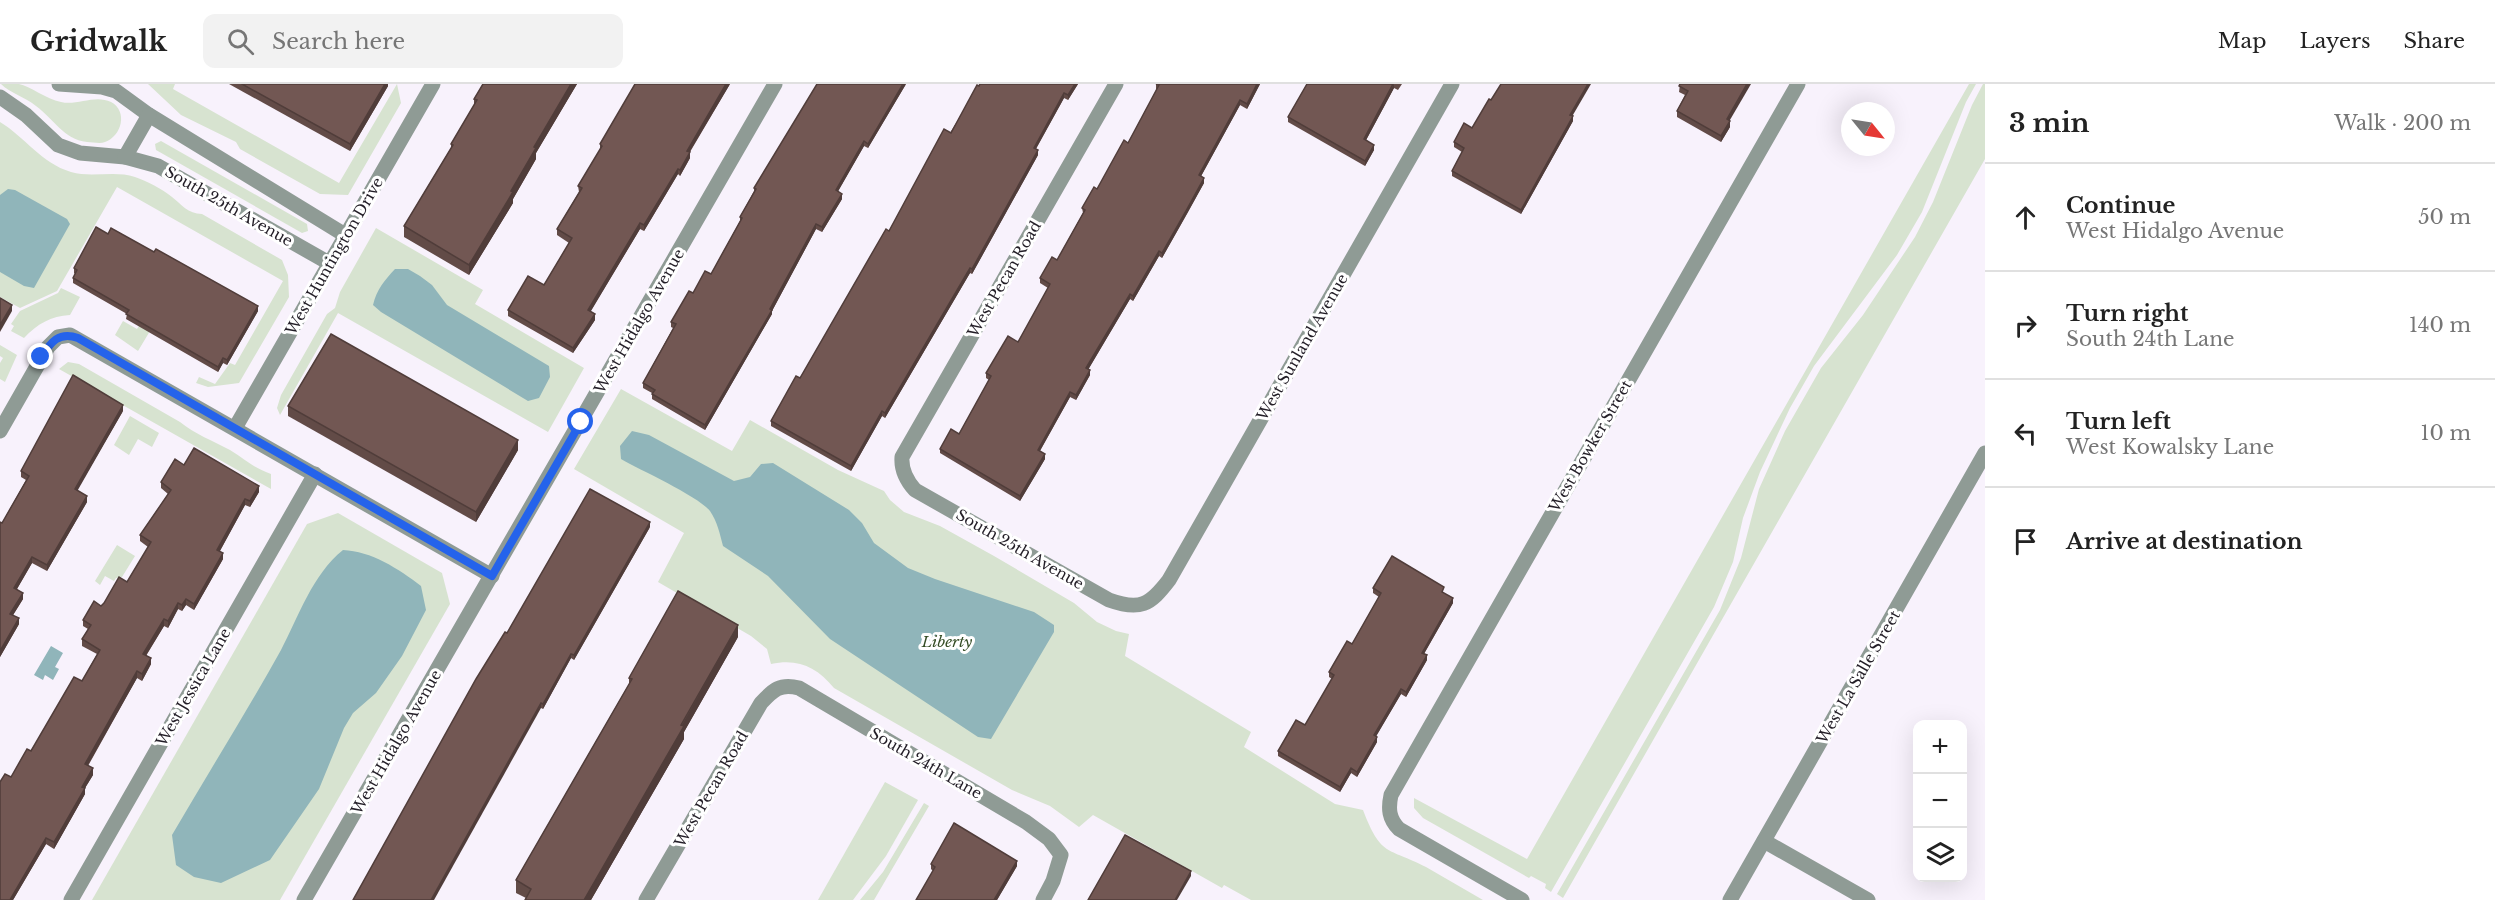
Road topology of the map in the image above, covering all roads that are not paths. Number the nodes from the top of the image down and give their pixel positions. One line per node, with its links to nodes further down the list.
1 (59, 84): 8 (street)
2 (433, 84): 10 (street, West Huntington Drive)
3 (775, 84): 17 (street, West Hidalgo Avenue)
4 (1116, 84): 16 (street, West Pecan Road)
5 (1452, 84): 18 (street, West Sunland Avenue)
6 (1798, 84): 25 (street, West Bowker Street)
7 (0, 97): 9 (street, South 25th Avenue)
8 (149, 116): 9 (street); 10 (street)
9 (125, 157): 11 (street, South 25th Avenue)
10 (345, 235): 11 (street, West Huntington Drive)
11 (329, 263): 12 (street, West Huntington Drive)
12 (235, 428): 13 (street); 15 (street)
13 (0, 431)
14 (1985, 453): 20 (street, West La Salle Street)
15 (315, 474): 17 (street); 21 (street, West Jessica Lane)
16 (905, 475): 18 (street, South 25th Avenue)
17 (492, 576): 22 (street, West Hidalgo Avenue)
18 (1144, 605)
19 (782, 685): 23 (street, West Pecan Road); 24 (street, South 24th Lane)
20 (1764, 841): 26 (street, West La Salle Street); 27 (street)
21 (71, 900)
22 (304, 900)
23 (646, 900)
24 (1043, 900)
25 (1522, 900)
26 (1730, 900)
27 (1868, 900)

